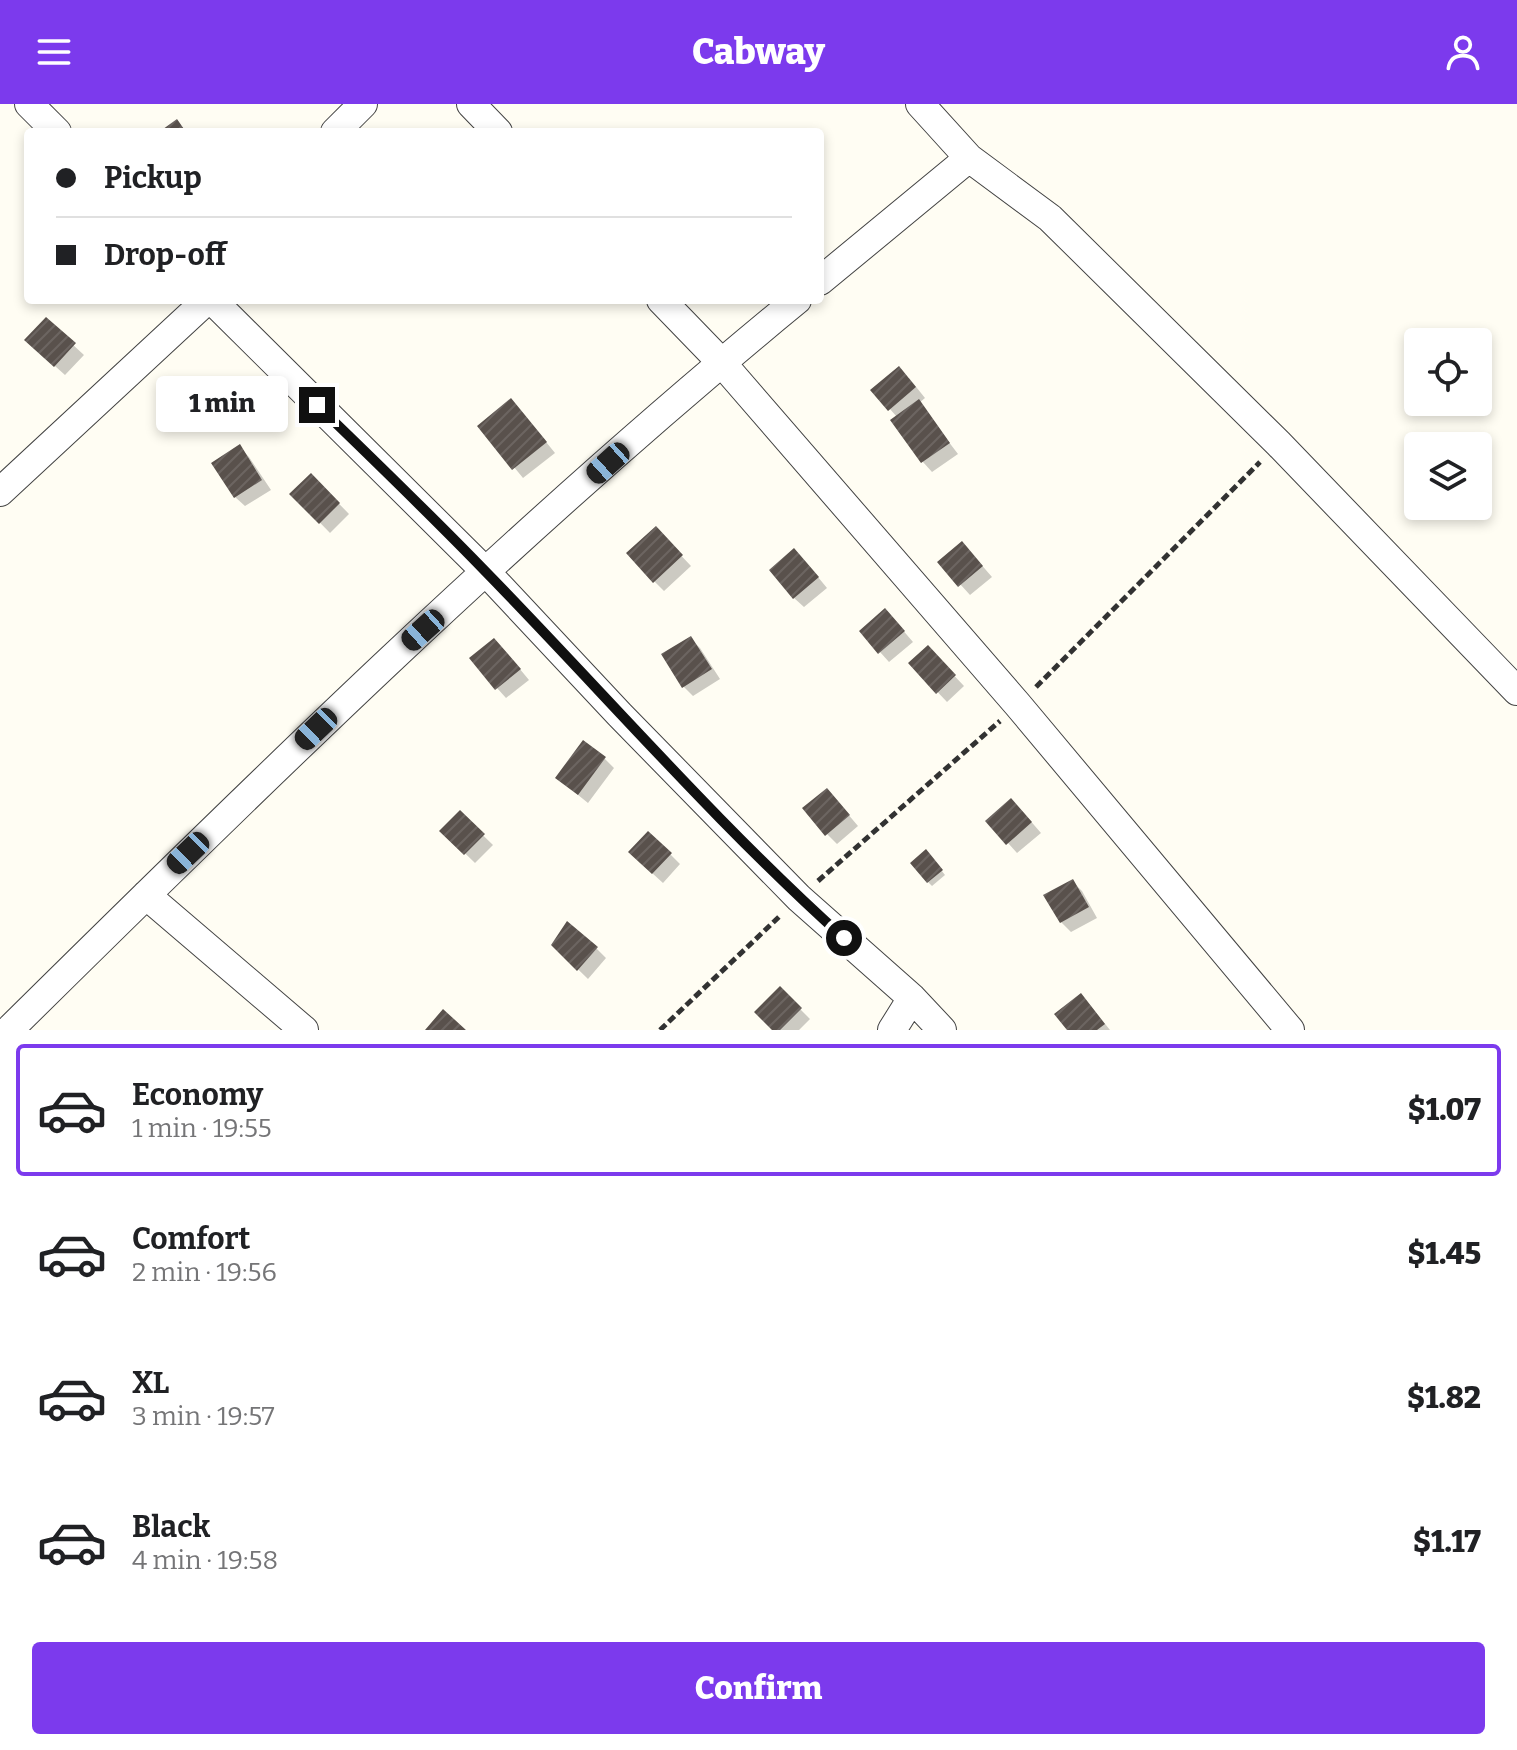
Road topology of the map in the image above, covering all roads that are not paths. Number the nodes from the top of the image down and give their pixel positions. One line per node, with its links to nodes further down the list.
1 (29, 104): 5 (street)
2 (363, 104): 6 (street)
3 (471, 104): 7 (street)
4 (920, 104): 8 (street)
5 (53, 128)
6 (339, 128)
7 (494, 128)
8 (969, 158): 9 (street); 17 (street)
9 (824, 278)
10 (205, 304): 15 (street)
11 (213, 304): 16 (street)
12 (665, 304): 14 (street)
13 (792, 304): 14 (street)
14 (721, 362): 16 (street); 24 (street)
15 (0, 492)
16 (486, 572): 18 (street); 19 (street)
17 (1517, 691)
18 (146, 895): 20 (street); 21 (street)
19 (912, 998): 22 (street); 23 (street)
20 (9, 1030)
21 (304, 1030)
22 (892, 1030)
23 (942, 1030)
24 (1290, 1030)

